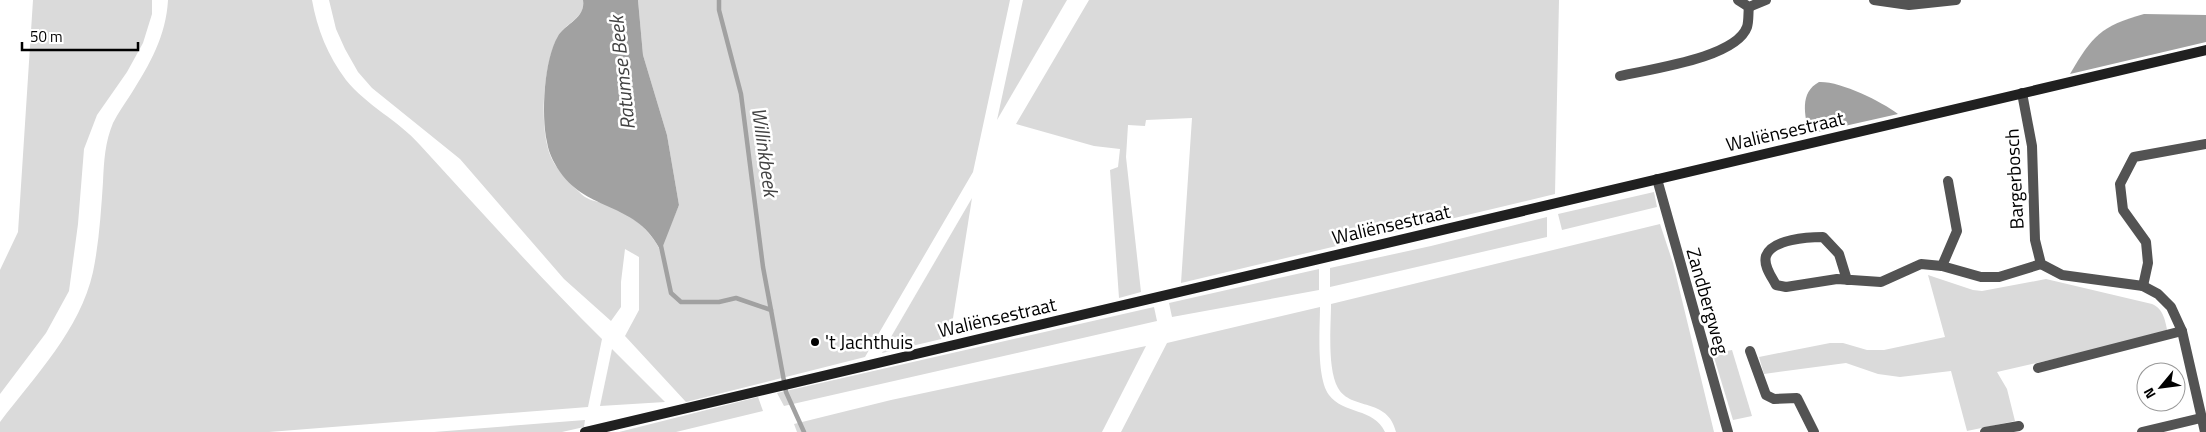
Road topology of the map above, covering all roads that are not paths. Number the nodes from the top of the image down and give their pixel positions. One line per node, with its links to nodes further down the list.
1 (1738, 0): 6 (street)
2 (1766, 0): 6 (street)
3 (1874, 0): 5 (street)
4 (1956, 0): 5 (street)
5 (1909, 2)
6 (1749, 7): 8 (street)
7 (2206, 50): 9 (street, Waliënsestraat)
8 (1620, 76)
9 (2022, 93): 11 (street, Waliënsestraat); 13 (street, Bargerbosch)
10 (2206, 144): 16 (street)
11 (1657, 179): 22 (street, Waliënsestraat); 23 (street, Zandbergweg)
12 (1948, 180): 14 (street)
13 (2041, 264): 14 (street); 16 (street)
14 (1942, 266): 15 (street)
15 (1847, 280): 15 (street)
16 (2143, 286): 17 (street)
17 (2182, 331): 19 (street); 20 (street)
18 (1750, 351): 24 (street)
19 (2038, 368)
20 (2202, 418): 26 (street); 27 (street)
21 (2019, 426): 25 (street)
22 (584, 432)
23 (1728, 432)
24 (1814, 432)
25 (1985, 432)
26 (2142, 432)
27 (2205, 432)

